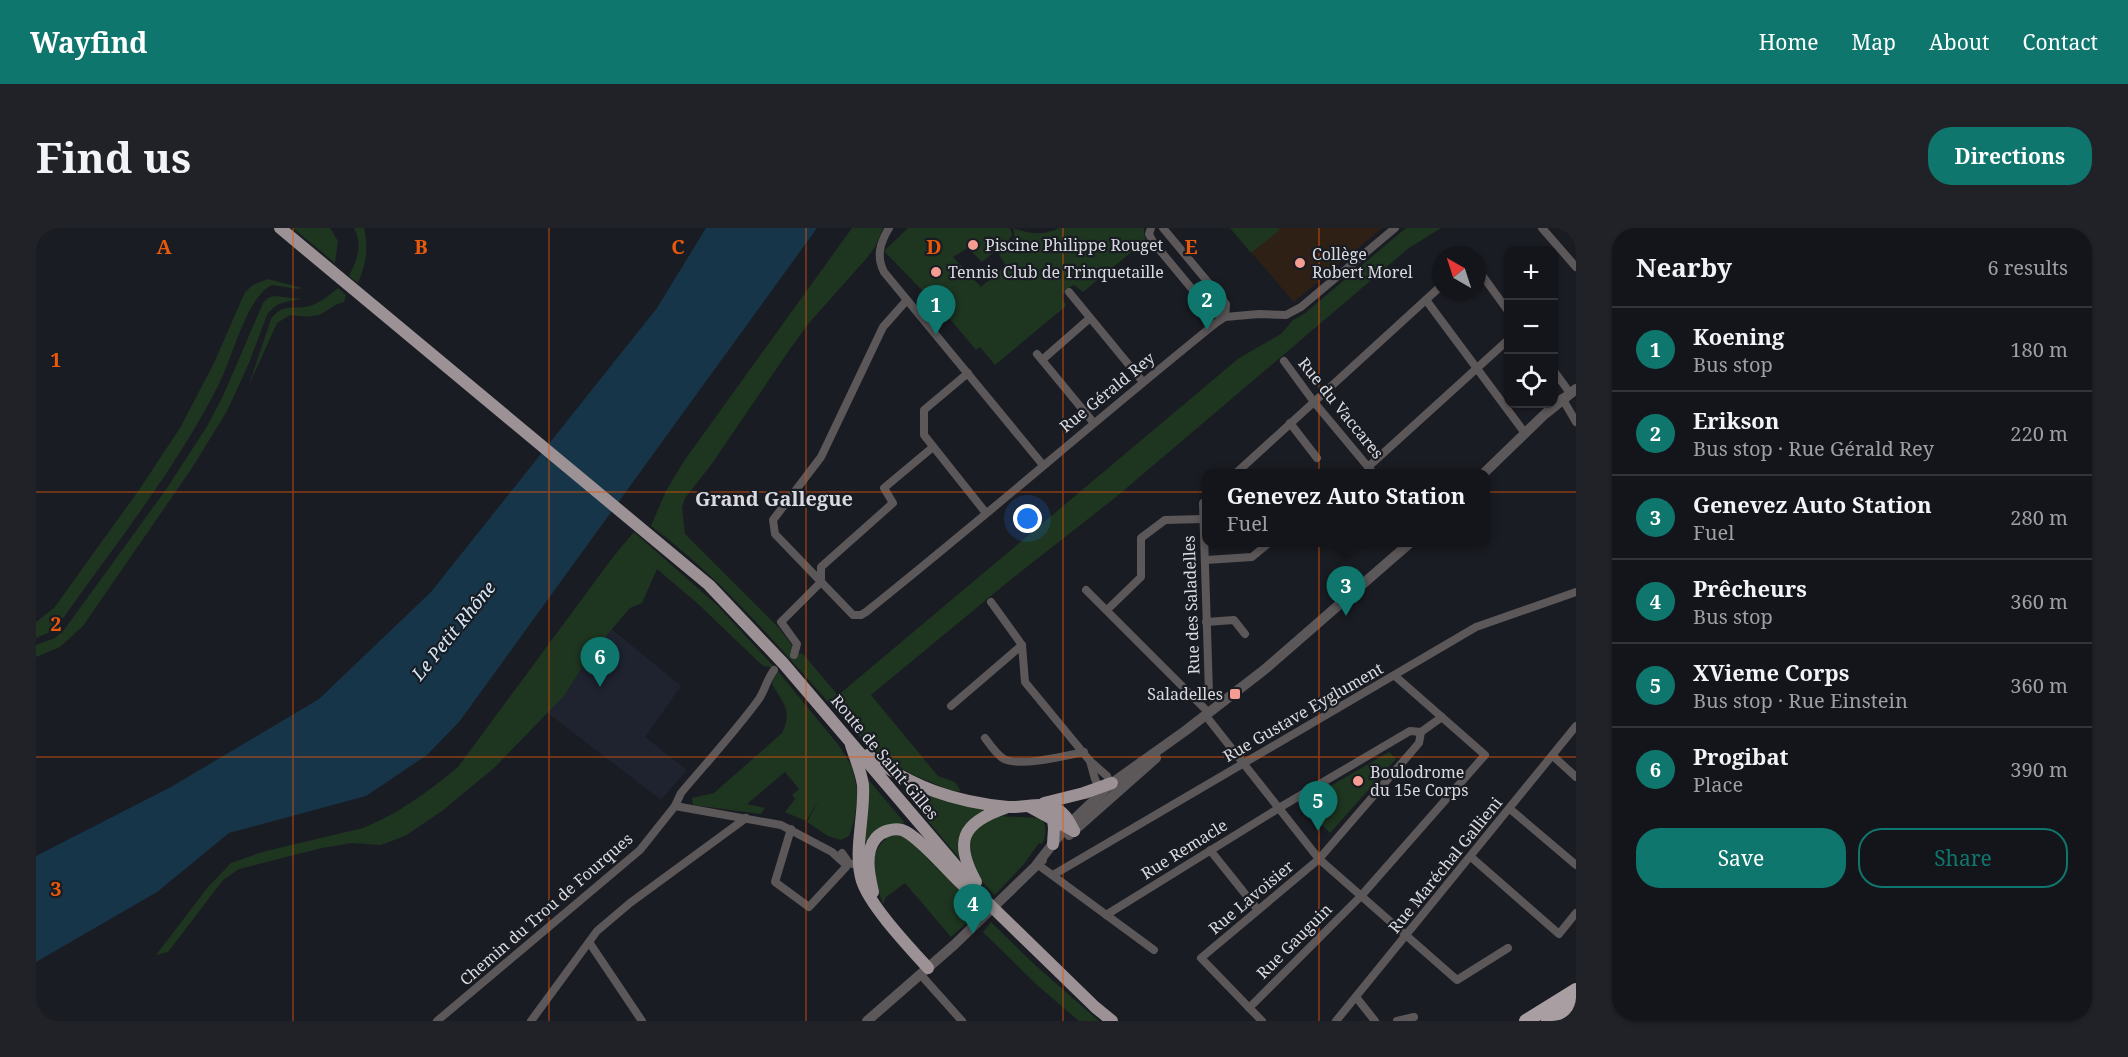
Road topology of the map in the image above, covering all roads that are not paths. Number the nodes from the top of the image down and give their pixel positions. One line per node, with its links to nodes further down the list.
1 (280, 228): 60 (main road, Route de Saint-Gilles)
2 (889, 228): 11 (street)
3 (1151, 228): 14 (street)
4 (1163, 228): 14 (street)
5 (1395, 228): 14 (street)
6 (1542, 228): 7 (street)
7 (1576, 267)
8 (1486, 280): 13 (street)
9 (1069, 292): 15 (street)
10 (1432, 294): 12 (street)
11 (907, 300): 19 (street); 41 (street)
12 (1426, 300): 18 (street); 23 (street)
13 (1504, 304)
14 (1225, 317): 21 (street, Rue Gérald Rey)
15 (1090, 318): 21 (street); 25 (street)
16 (1504, 344): 18 (street)
17 (1284, 361): 23 (street, Rue du Vaccares)
18 (1476, 369): 27 (street); 33 (street)
19 (968, 373): 28 (street); 30 (street)
20 (1558, 377): 22 (street)
21 (1143, 382): 25 (street, Rue Gérald Rey)
22 (1569, 394): 24 (street); 27 (street)
23 (1314, 402): 26 (street); 32 (street, Rue du Vaccares)
24 (1576, 422)
25 (1093, 423): 30 (street, Rue Gérald Rey)
26 (1290, 423): 29 (street); 31 (street)
27 (1525, 433): 34 (street)
28 (933, 447): 35 (street); 41 (street)
29 (1317, 458)
30 (1043, 465): 35 (street, Rue Gérald Rey)
31 (1240, 469)
32 (1370, 469)
33 (1372, 469)
34 (1488, 469)
35 (986, 513): 41 (street, Rue Gérald Rey)
36 (1202, 519): 45 (street)
37 (1205, 547): 40 (street, Rue des Saladelles)
38 (1265, 547): 40 (street)
39 (1406, 547): 54 (street)
40 (1206, 560): 46 (street, Rue des Saladelles)
41 (821, 582): 49 (street)
42 (1086, 590): 45 (street)
43 (1576, 592): 51 (street, Rue Gustave Eyglument)
44 (991, 602): 48 (street)
45 (1107, 610): 53 (street)
46 (1206, 622): 47 (street); 52 (street, Rue des Saladelles)
47 (1245, 634)
48 (1022, 645): 55 (street); 62 (street)
49 (794, 655)
50 (774, 670): 69 (street, Chemin du Trou de Fourques)
51 (1395, 676): 57 (street); 65 (street, Rue Gustave Eyglument)
52 (1209, 693): 53 (street); 54 (street, Rue des Saladelles)
53 (1197, 700): 56 (street)
54 (1225, 701): 56 (street)
55 (951, 706)
56 (1207, 715): 65 (street); 67 (street)
57 (1442, 717): 59 (street); 87 (street, Rue Gauguin)
58 (1576, 726): 63 (street, Rue Maréchal Gallieni)
59 (1421, 732): 71 (street, Rue Remacle); 83 (street, Rue Lavoisier)
60 (847, 737): 70 (main road); 82 (main road); 88 (main road, Route de Saint-Gilles)
61 (985, 738): 62 (street)
62 (1084, 752): 64 (street)
63 (1553, 756): 66 (street); 72 (street, Rue Maréchal Gallieni)
64 (1090, 761): 67 (street); 67 (street)
65 (1244, 765): 71 (street); 86 (street, Rue Gustave Eyglument)
66 (1576, 777)
67 (1106, 790): 68 (main road); 75 (street)
68 (1036, 805): 70 (main road); 74 (main road); 75 (main road)
69 (675, 806): 73 (street); 103 (street, Chemin du Trou de Fourques)
70 (1009, 807): 88 (main road)
71 (1278, 808): 78 (street, Rue Remacle); 83 (street)
72 (1510, 809): 81 (street, Rue Maréchal Gallieni); 85 (street)
73 (746, 818): 76 (street); 93 (street)
74 (1053, 819): 75 (main road); 77 (main road)
75 (1070, 827): 77 (street); 84 (street)
76 (791, 829): 79 (street); 82 (street)
77 (1053, 844): 84 (street)
78 (1210, 850): 89 (street); 91 (street, Rue Remacle)
79 (832, 852): 80 (street); 82 (street)
80 (843, 854): 82 (street); 82 (street)
81 (1471, 857): 90 (street); 92 (street, Rue Maréchal Gallieni)
82 (859, 859): 88 (main road); 96 (main road)
83 (1319, 859): 87 (street); 89 (street, Rue Lavoisier)
84 (1037, 864): 86 (street); 96 (street)
85 (1576, 865)
86 (1053, 875): 91 (street)
87 (1361, 896): 92 (street); 100 (street, Rue Gauguin)
88 (985, 900): 108 (main road, Route de Saint-Gilles)
89 (1258, 910): 100 (street, Rue Lavoisier)
90 (1576, 914)
91 (1106, 915): 95 (street)
92 (1406, 937): 94 (street); 98 (street, Rue Maréchal Gallieni)
93 (589, 942): 104 (street); 105 (street)
94 (1508, 948)
95 (1154, 950)
96 (925, 972): 106 (street); 107 (street)
97 (1576, 990): 113 (highway)
98 (1356, 997): 110 (street, Rue Maréchal Gallieni); 111 (street)
99 (1576, 1002): 114 (highway)
100 (1249, 1008): 109 (street)
101 (1576, 1015): 115 (highway)
102 (1414, 1017): 112 (street)
103 (437, 1021)
104 (531, 1021)
105 (642, 1021)
106 (867, 1021)
107 (962, 1021)
108 (1112, 1021)
109 (1262, 1021)
110 (1336, 1021)
111 (1375, 1021)
112 (1397, 1021)
113 (1526, 1021)
114 (1548, 1021)
115 (1566, 1021)

